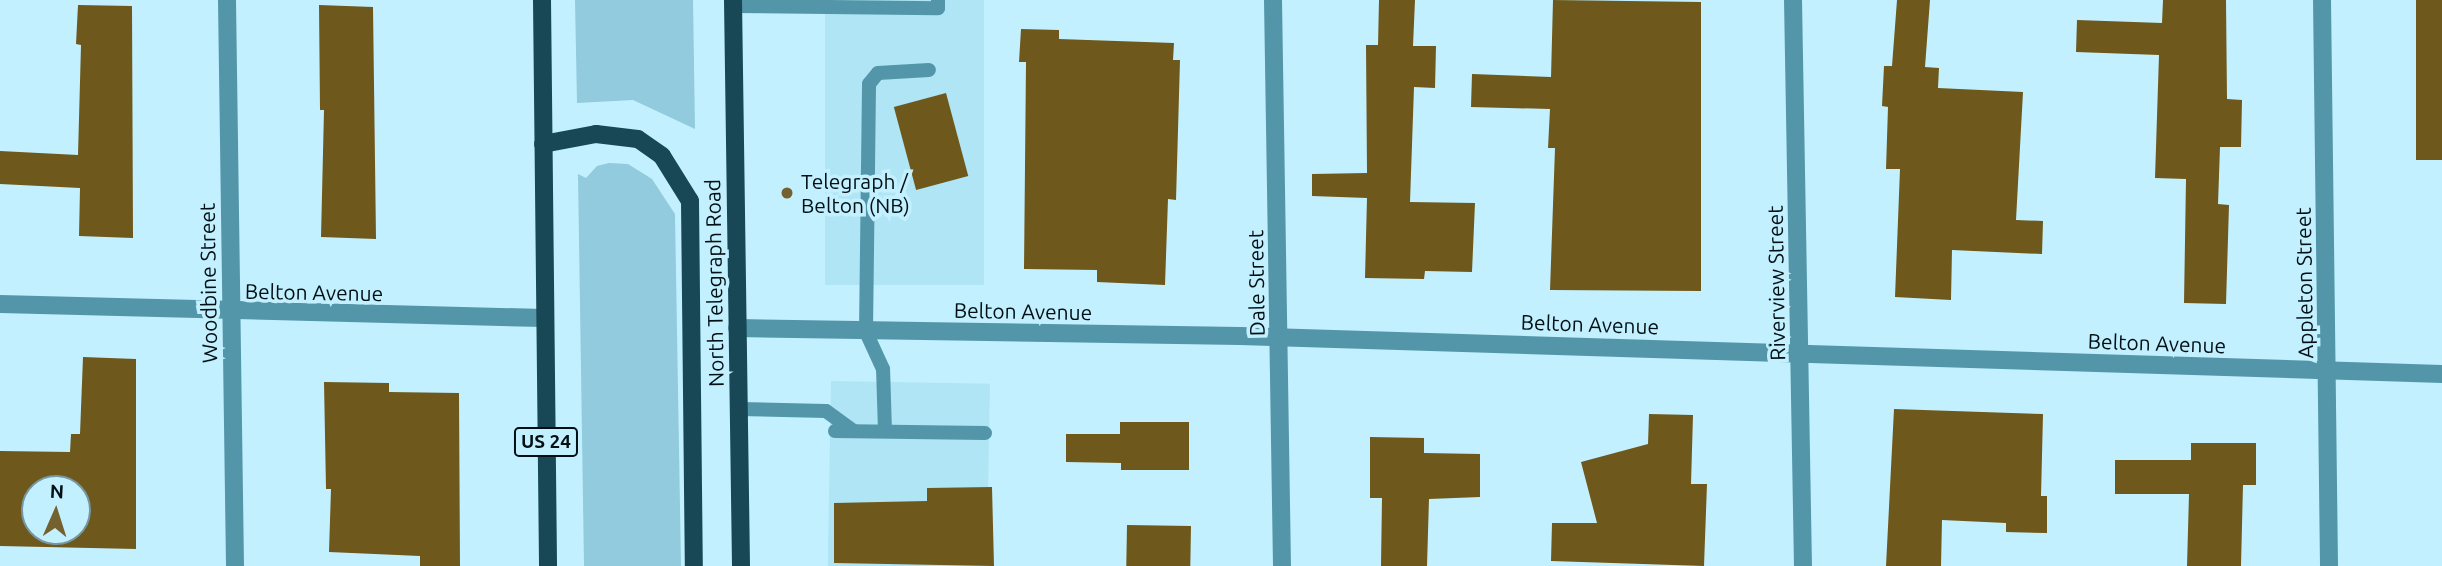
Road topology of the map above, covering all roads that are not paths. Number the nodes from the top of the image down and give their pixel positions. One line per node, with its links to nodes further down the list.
1 (227, 0): 11 (street, Woodbine Street)
2 (542, 0): 9 (main road, US 24)
3 (938, 0): 7 (lane)
4 (1273, 0): 15 (street, Dale Street)
5 (1793, 0): 16 (street, Riverview Street)
6 (2322, 0): 17 (street, Appleton Street)
7 (733, 3): 13 (main road, North Telegraph Road)
8 (929, 70): 14 (lane)
9 (543, 144): 12 (main road, US 24); 26 (main road)
10 (0, 304): 11 (street, Belton Avenue)
11 (231, 313): 12 (street, Belton Avenue); 24 (street, Woodbine Street)
12 (544, 318): 25 (main road, US 24)
13 (737, 328): 14 (street, Belton Avenue); 19 (main road, North Telegraph Road)
14 (866, 332): 15 (street, Belton Avenue); 22 (lane)
15 (1280, 337): 16 (street, Belton Avenue); 28 (street, Dale Street)
16 (1800, 354): 17 (street, Belton Avenue); 29 (street, Riverview Street)
17 (2327, 370): 18 (street, Belton Avenue); 30 (street, Appleton Street)
18 (2442, 374)
19 (738, 409): 21 (lane); 27 (main road, North Telegraph Road)
20 (835, 431): 21 (lane)
21 (854, 431): 22 (lane)
22 (885, 431): 23 (lane)
23 (985, 433)
24 (235, 566)
25 (548, 566)
26 (694, 566)
27 (741, 566)
28 (1282, 566)
29 (1803, 566)
30 (2329, 566)

